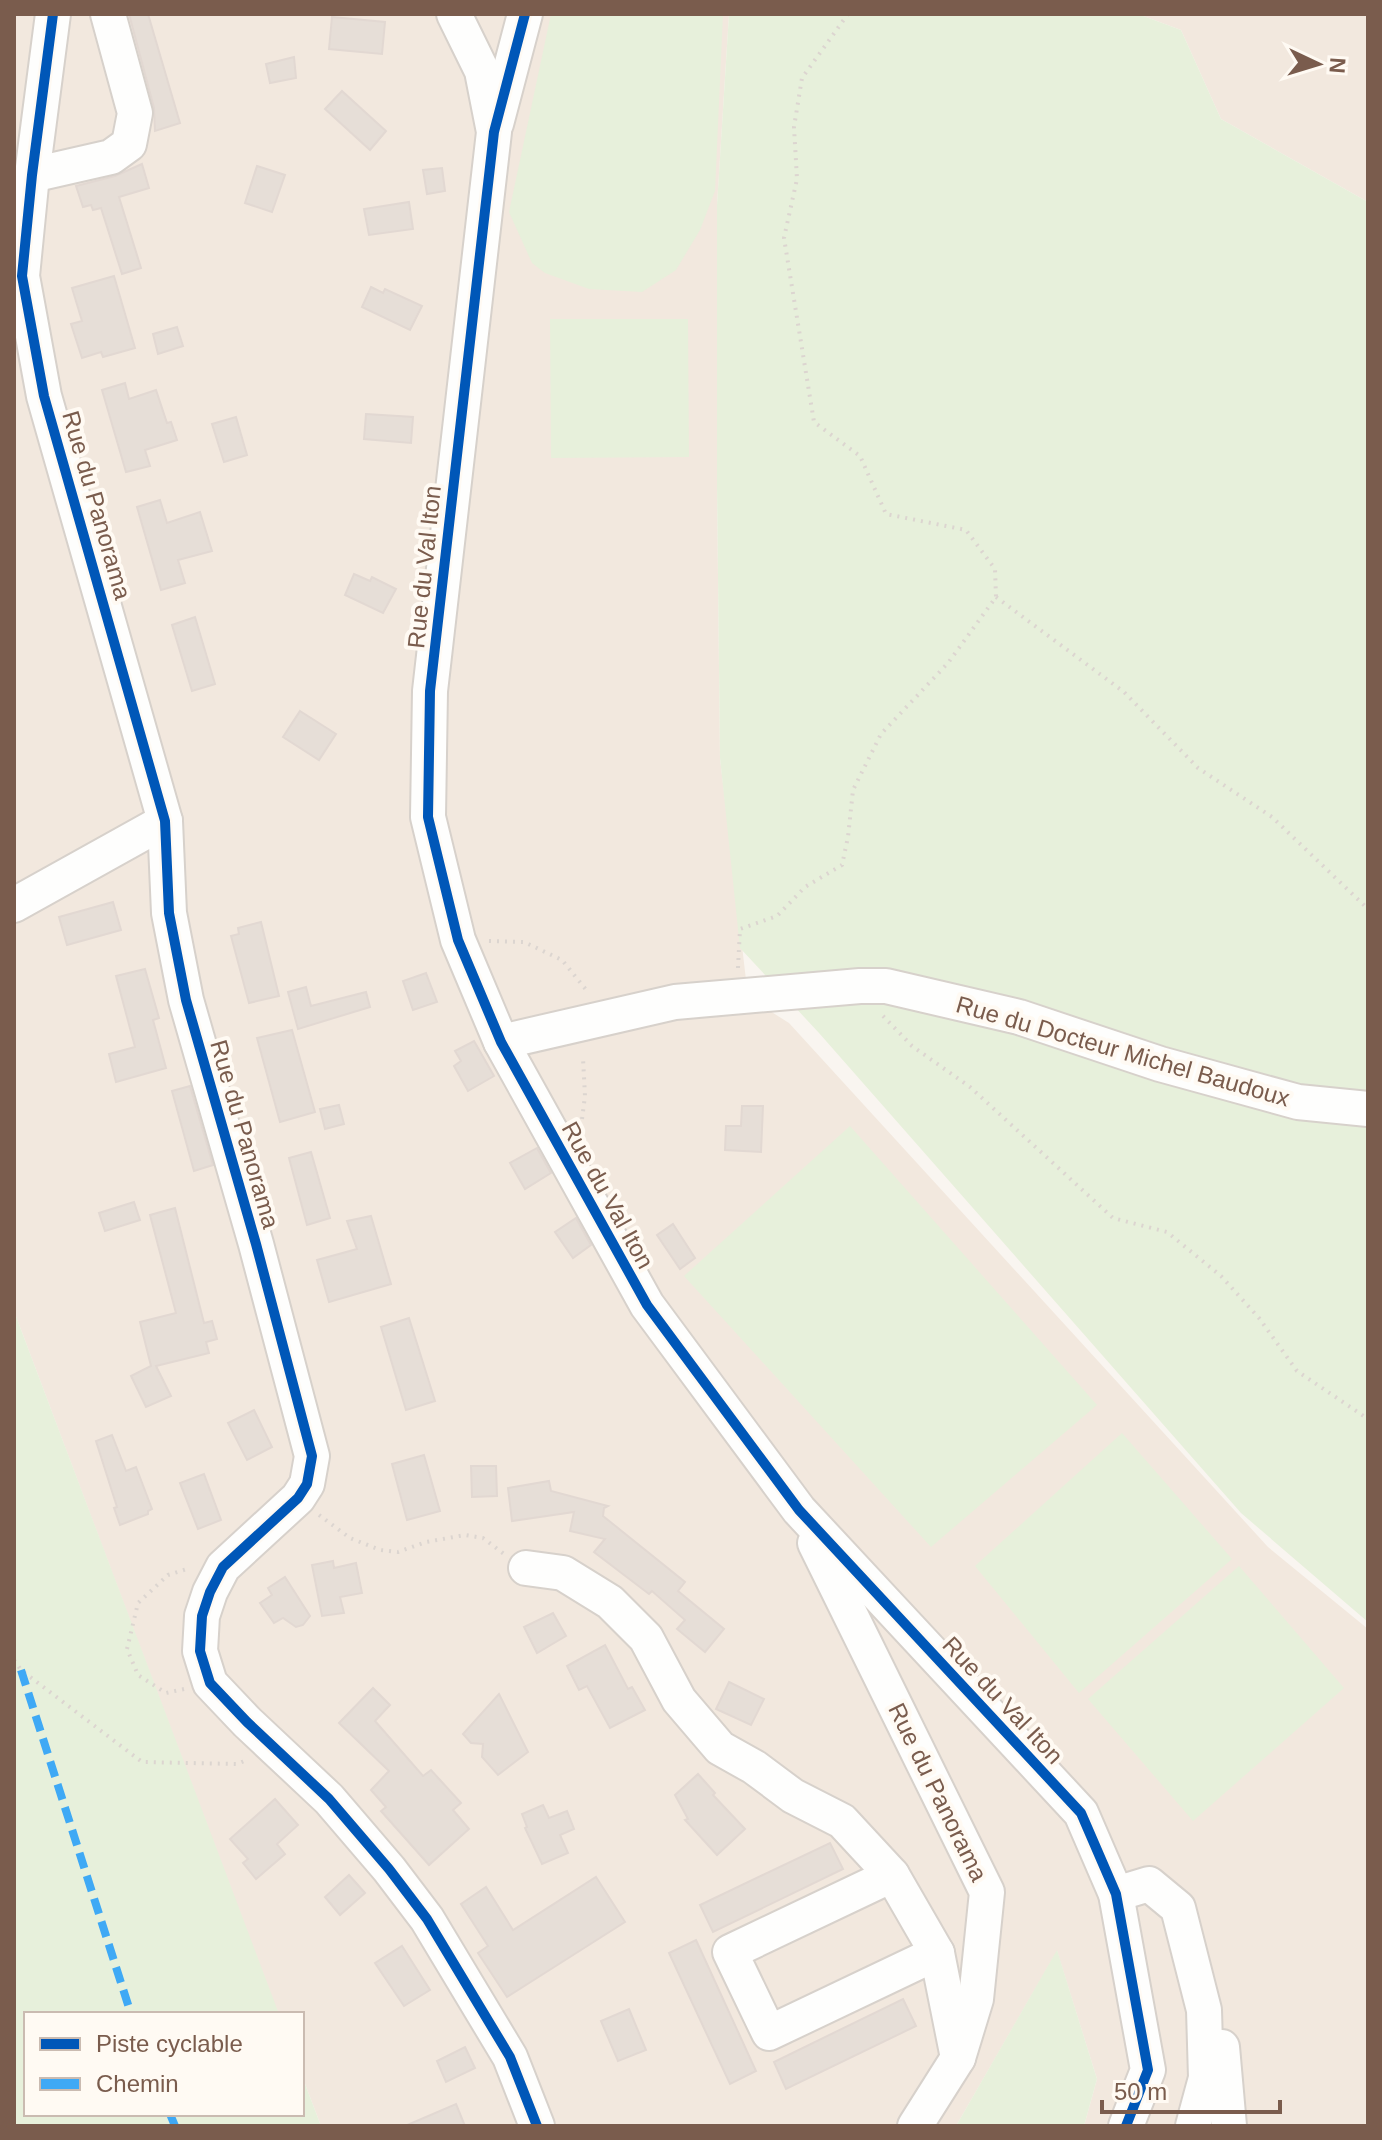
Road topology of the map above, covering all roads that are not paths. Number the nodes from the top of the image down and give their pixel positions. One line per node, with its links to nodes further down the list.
1 (53, 14): 6 (street, Rue du Panorama)
2 (108, 14): 6 (street)
3 (522, 27): 4 (street); 5 (street)
4 (461, 29): 5 (street, Rue du Val Iton)
5 (494, 132): 9 (street, Rue du Val Iton)
6 (27, 162): 7 (street, Rue du Panorama)
7 (165, 821): 8 (street); 18 (street, Rue du Panorama)
8 (14, 905)
9 (501, 1042): 10 (street, Rue du Docteur Michel Baudoux); 11 (street, Rue du Val Iton)
10 (1368, 1109)
11 (799, 1510): 14 (street, Rue du Val Iton); 17 (street, Rue du Panorama)
12 (526, 1568): 13 (street)
13 (892, 1875): 15 (street); 15 (street)
14 (1116, 1894): 16 (street); 20 (street, Rue du Val Iton)
15 (937, 1953): 17 (street)
16 (1204, 2010): 21 (street); 22 (street)
17 (958, 2058): 19 (street, Rue du Panorama)
18 (537, 2126)
19 (915, 2126)
20 (1126, 2126)
21 (1193, 2126)
22 (1229, 2126)

